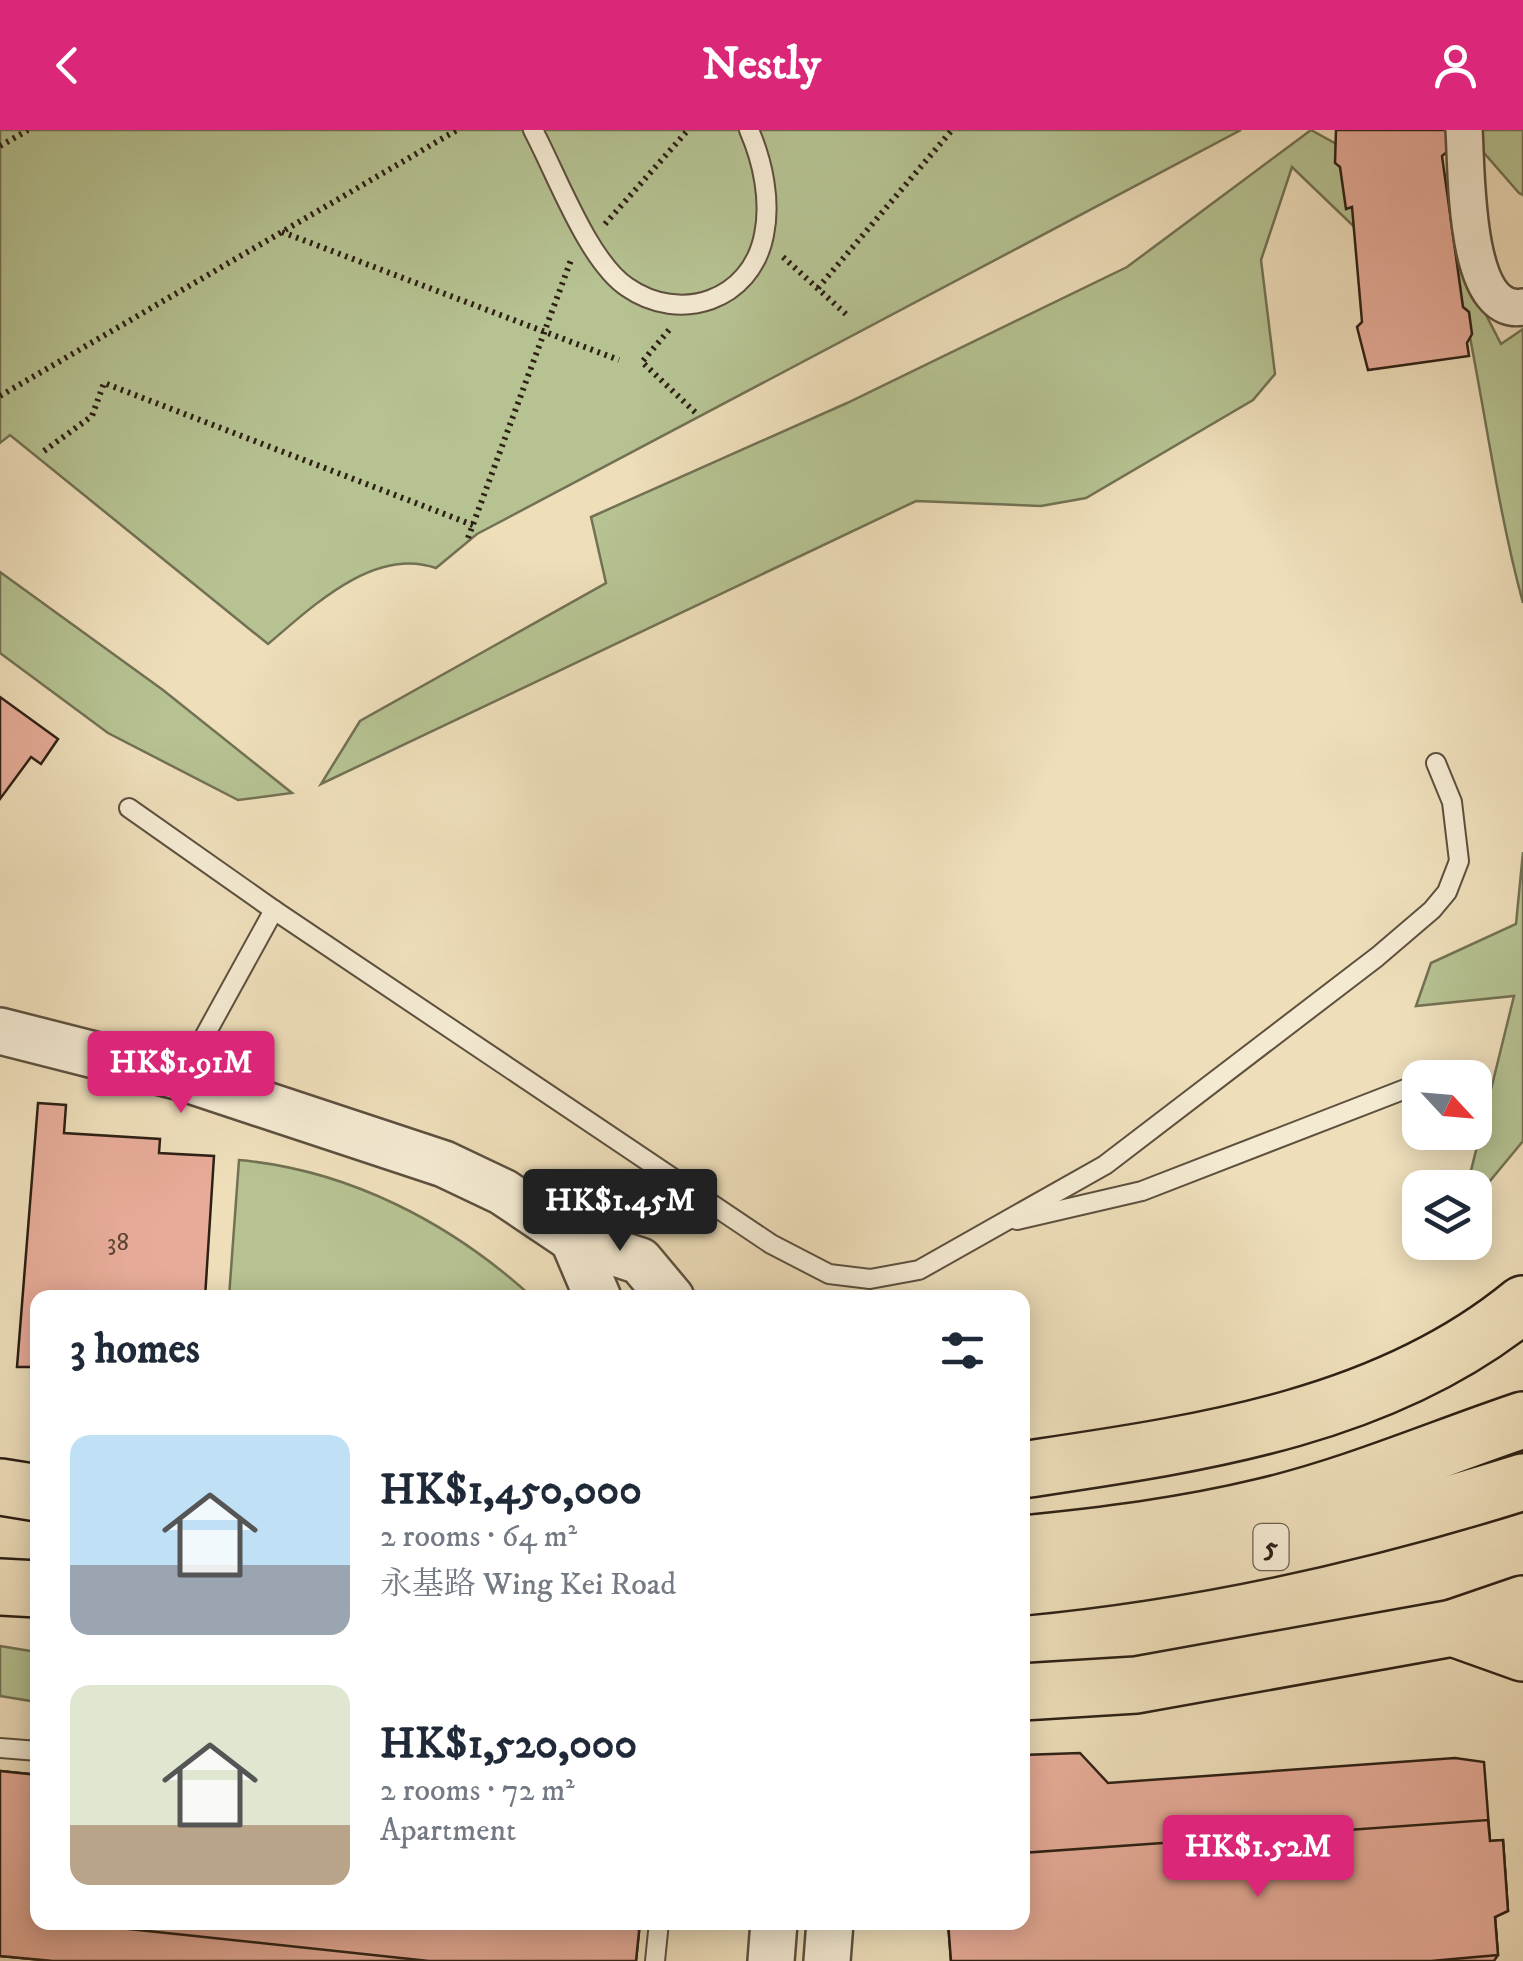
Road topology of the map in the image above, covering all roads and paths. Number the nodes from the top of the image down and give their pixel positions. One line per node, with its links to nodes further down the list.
1 (28, 130): 8 (path)
2 (457, 130): 9 (path)
3 (533, 130): 10 (lane)
4 (688, 130): 10 (path)
5 (749, 130): 13 (lane)
6 (952, 130): 12 (path)
7 (1464, 130): 14 (street)
8 (0, 146)
9 (282, 232): 16 (path); 18 (path)
10 (587, 233): 13 (lane); 16 (path)
11 (787, 261): 12 (path)
12 (818, 288): 15 (path)
13 (690, 306): 19 (path)
14 (1523, 307)
15 (848, 316)
16 (544, 332): 17 (path); 21 (path)
17 (620, 360)
18 (0, 396)
19 (696, 413)
20 (44, 451): 21 (path)
21 (473, 526): 22 (path)
22 (468, 538)
23 (1436, 763): 29 (lane)
24 (129, 808): 25 (lane)
25 (274, 910): 27 (lane); 29 (lane)
26 (0, 1030): 27 (street)
27 (181, 1077): 30 (street)
28 (1402, 1090): 29 (lane)
29 (1006, 1221)
30 (573, 1239): 31 (street); 32 (street)
31 (595, 1290)
32 (663, 1290)
33 (1523, 1304): 35 (highway)
34 (1523, 1420): 40 (highway, 5)
35 (1030, 1469)
36 (30, 1485): 37 (highway)
37 (0, 1487): 39 (highway)
38 (1502, 1489): 41 (highway, 5)
39 (30, 1492)
40 (1030, 1543)
41 (1030, 1585)
42 (0, 1587): 43 (highway)
43 (30, 1589)
44 (1523, 1604): 45 (highway)
45 (1453, 1628): 46 (highway); 47 (highway)
46 (1523, 1653)
47 (1030, 1692)
48 (0, 1748): 49 (lane)
49 (30, 1750)
50 (658, 1930): 53 (lane)
51 (773, 1930): 54 (street)
52 (829, 1930): 55 (street)
53 (656, 1961)
54 (770, 1961)
55 (827, 1961)

